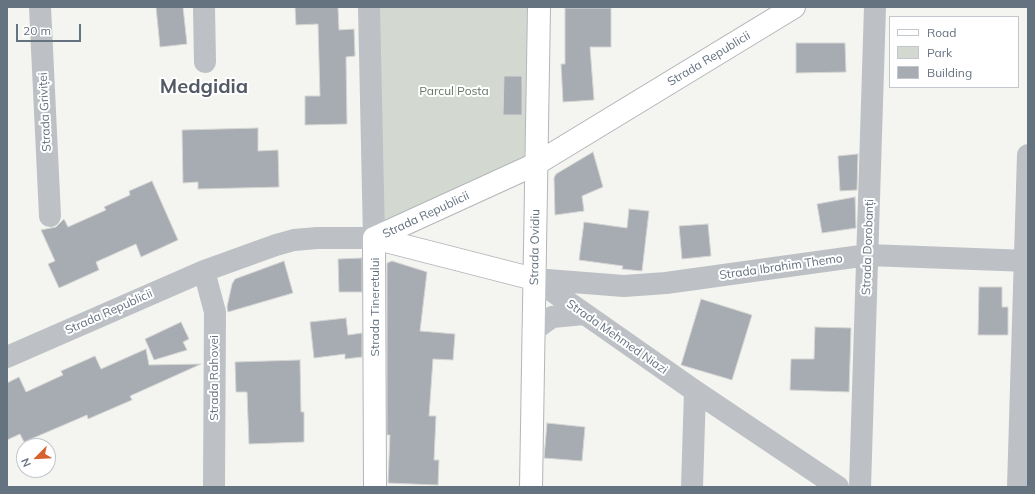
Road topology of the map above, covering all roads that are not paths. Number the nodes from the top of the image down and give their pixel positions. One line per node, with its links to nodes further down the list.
1 (40, 7): 10 (street, Strada Griviței)
2 (204, 7): 7 (street)
3 (369, 7): 11 (street, Strada Tineretului)
4 (539, 7): 9 (main road, Strada Ovidiu)
5 (794, 7): 9 (main road, Strada Republicii)
6 (876, 7): 12 (street, Strada Dorobanți)
7 (205, 62)
8 (1028, 155): 13 (street)
9 (536, 164): 11 (main road, Strada Republicii); 15 (main road, Strada Ovidiu)
10 (50, 216)
11 (374, 238): 14 (street, Strada Republicii); 15 (main road, Strada Mehmed Niazi); 21 (main road, Strada Tineretului)
12 (868, 255): 13 (street, Strada Ibrahim Themo); 15 (street, Strada Ibrahim Themo); 25 (street, Strada Dorobanți)
13 (1027, 261): 26 (street)
14 (204, 271): 18 (street, Strada Republicii); 20 (street, Strada Rahovei)
15 (534, 279): 16 (street, Strada Mehmed Niazi); 17 (main road, Strada Ovidiu)
16 (584, 314): 17 (street); 19 (street, Strada Mehmed Niazi)
17 (533, 331): 22 (main road, Strada Ovidiu)
18 (7, 357)
19 (695, 391): 23 (street); 24 (street, Strada Mehmed Niazi)
20 (214, 487)
21 (376, 487)
22 (531, 487)
23 (692, 487)
24 (838, 487)
25 (860, 487)
26 (1018, 487)

